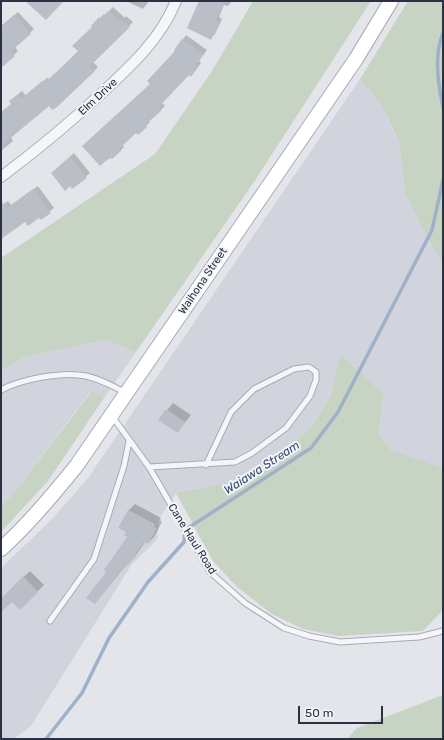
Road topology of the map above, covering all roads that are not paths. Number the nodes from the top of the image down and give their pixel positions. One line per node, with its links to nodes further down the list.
1 (176, 1): 3 (street, Elm Drive)
2 (390, 1): 5 (street, Waihona Street)
3 (1, 177)
4 (1, 390): 5 (lane)
5 (127, 393): 6 (street, Waihona Street)
6 (112, 415): 7 (lane, Cane Haul Road); 10 (street, Waihona Street)
7 (129, 441): 9 (lane, Cane Haul Road); 11 (lane)
8 (206, 465): 8 (lane); 9 (lane)
9 (149, 467): 12 (lane, Cane Haul Road)
10 (1, 549)
11 (50, 621)
12 (443, 631)

